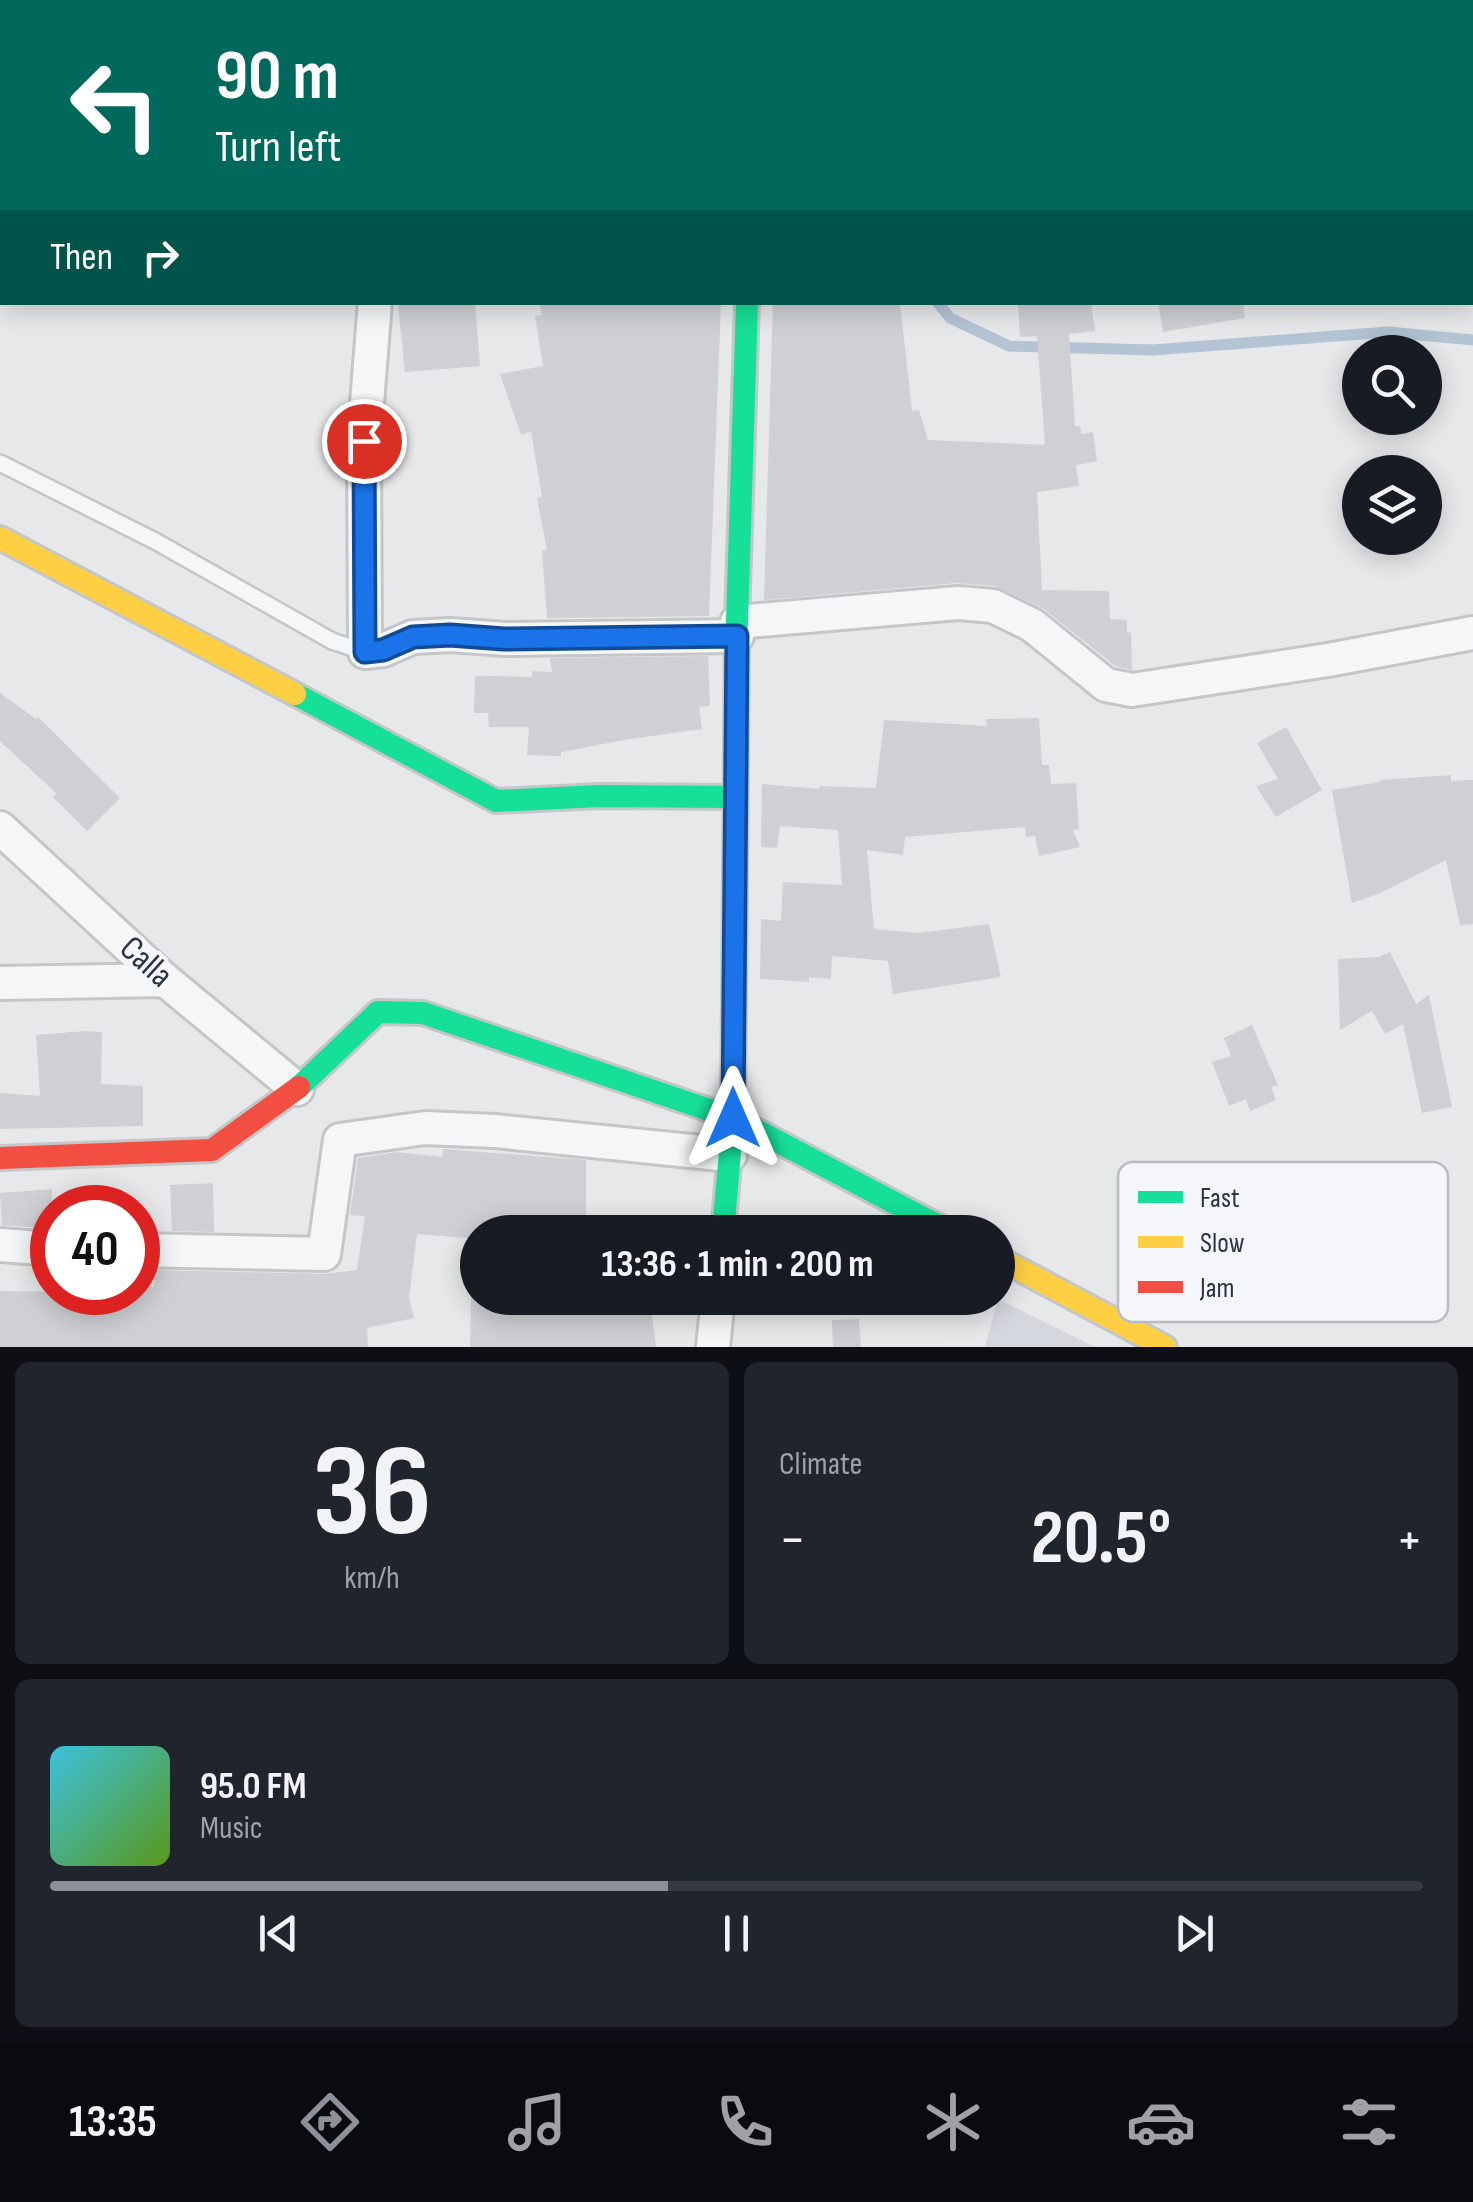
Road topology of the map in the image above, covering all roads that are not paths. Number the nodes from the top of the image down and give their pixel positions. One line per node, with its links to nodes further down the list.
1 (375, 305): 7 (street)
2 (747, 305): 5 (street)
3 (0, 463): 7 (lane)
4 (0, 538): 8 (street)
5 (737, 629): 6 (street); 7 (street); 8 (street)
6 (1473, 633)
7 (365, 652)
8 (734, 797): 13 (street)
9 (0, 828): 10 (street, Calla)
10 (165, 980): 11 (street); 12 (street, Calla)
11 (0, 983)
12 (297, 1090): 13 (street); 15 (street)
13 (733, 1118): 14 (street); 17 (street)
14 (730, 1155): 16 (street); 20 (street)
15 (0, 1158)
16 (725, 1215)
17 (918, 1215)
18 (0, 1245): 19 (street)
19 (30, 1247)
20 (160, 1250)
21 (1015, 1267): 23 (street)
22 (716, 1315): 25 (street)
23 (1118, 1322)
24 (1119, 1322): 26 (street)
25 (713, 1347)
26 (1166, 1347)

